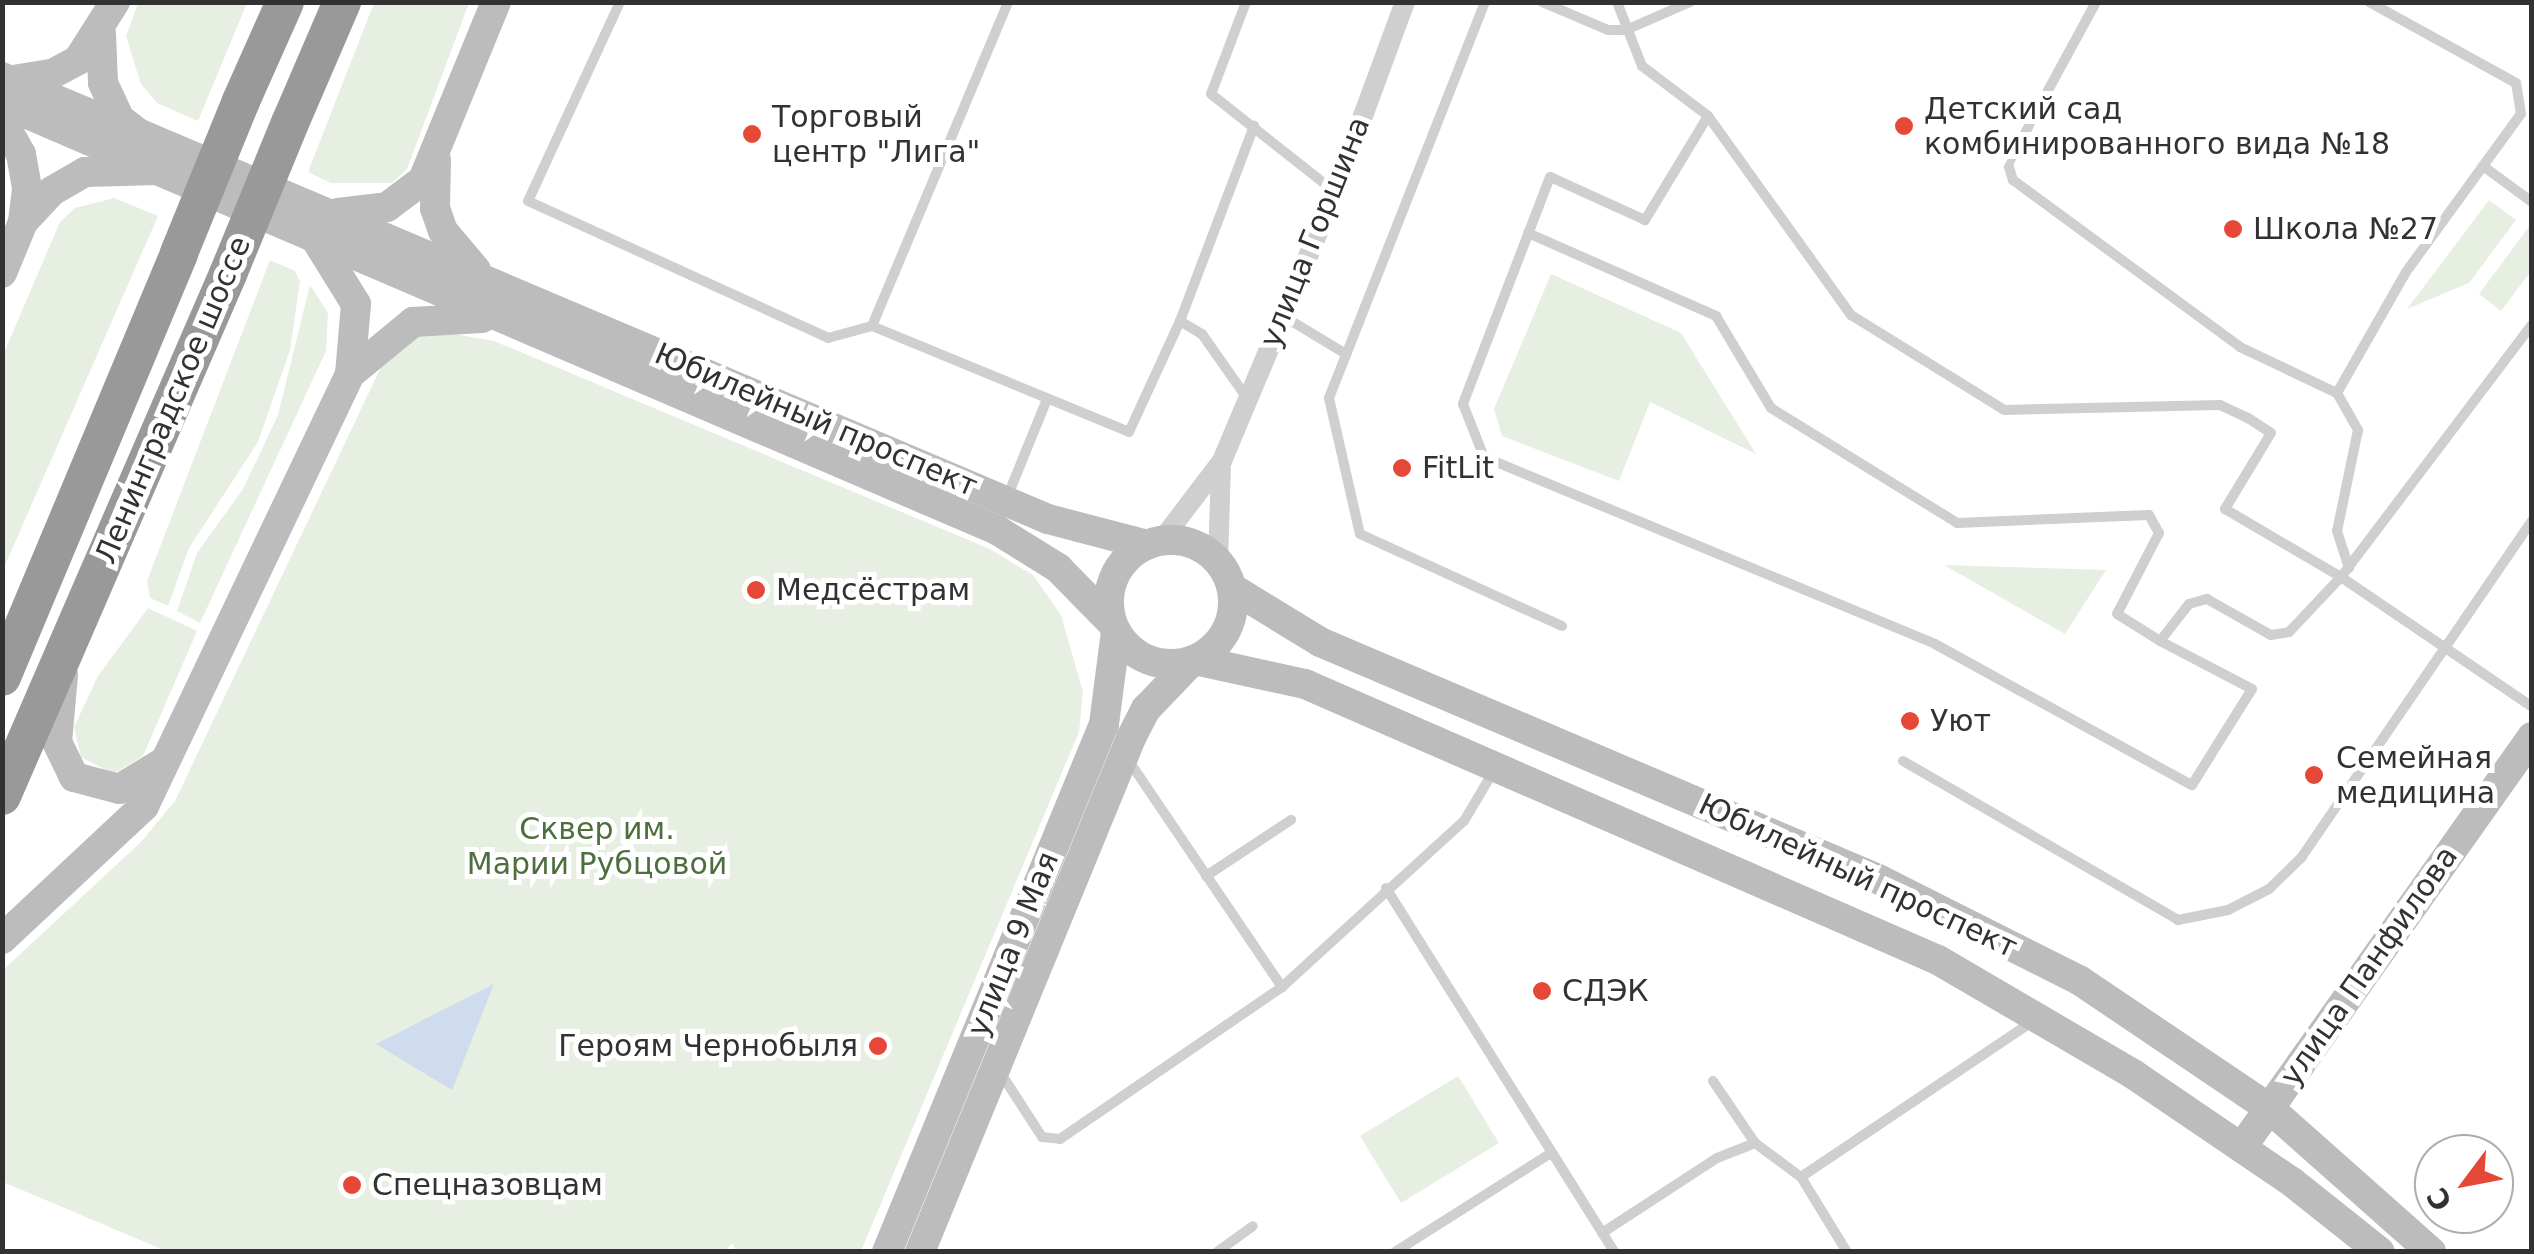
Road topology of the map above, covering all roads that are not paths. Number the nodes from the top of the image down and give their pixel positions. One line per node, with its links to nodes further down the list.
1 (115, 2): 16 (main road)
2 (284, 2): 54 (highway, Ленинградское шоссе, bridge)
3 (342, 2): 51 (highway, Ленинградское шоссе, bridge)
4 (496, 2): 22 (main road)
5 (620, 2): 36 (lane)
6 (1008, 2): 36 (lane)
7 (1246, 2): 20 (lane)
8 (1405, 2): 25 (street, улица Горшина)
9 (1485, 2): 37 (lane)
10 (1542, 2): 15 (lane)
11 (1617, 2): 15 (lane)
12 (1690, 2): 15 (lane)
13 (2096, 2): 39 (lane)
14 (2369, 2): 23 (lane)
15 (1626, 30): 18 (lane)
16 (102, 33): 17 (main road); 21 (main road)
17 (5, 87): 21 (main road); 24 (main road)
18 (1708, 116): 29 (lane); 46 (lane)
19 (2, 120): 27 (main road)
20 (1254, 126): 25 (lane); 34 (lane)
21 (138, 134): 28 (main road)
22 (436, 160): 28 (main road); 31 (main road)
23 (2483, 166): 26 (lane); 39 (lane)
24 (157, 170): 27 (main road); 28 (main road)
25 (1335, 192): 32 (street, улица Горшина)
26 (2532, 202)
27 (23, 222): 30 (main road)
28 (316, 223): 31 (main road, Юбилейный проспект); 33 (main road, Юбилейный проспект); 38 (main road)
29 (1528, 233): 50 (lane); 50 (lane)
30 (2, 273)
31 (490, 281): 43 (main road, Юбилейный проспект)
32 (1282, 316): 37 (lane); 40 (street, улица Горшина)
33 (499, 319): 38 (main road); 49 (main road, Юбилейный проспект)
34 (1180, 321): 40 (lane); 41 (lane)
35 (2532, 324): 46 (lane)
36 (872, 326): 41 (lane)
37 (1346, 354): 48 (lane)
38 (350, 374): 57 (main road)
39 (2337, 393): 46 (lane)
40 (1247, 398): 42 (street, улица Горшина)
41 (1047, 399): 43 (lane)
42 (1222, 461): 45 (street, улица Горшина); 47 (street, улица Горшина)
43 (1006, 500): 45 (main road, Юбилейный проспект)
44 (2532, 521): 52 (lane)
45 (1154, 543): 47 (main road, Юбилейный проспект); 49 (main road)
46 (2345, 573): 50 (lane); 52 (lane)
47 (1225, 575): 53 (main road); 70 (main road, Юбилейный проспект)
48 (1562, 626)
49 (1114, 627): 53 (main road, Юбилейный проспект); 77 (main road, улица 9 Мая)
50 (2160, 641)
51 (68, 644): 57 (main road); 61 (highway, Ленинградское шоссе)
52 (2442, 647): 55 (lane); 58 (lane)
53 (1193, 661): 59 (main road, Юбилейный проспект); 68 (main road, улица 9 Мая)
54 (2, 677)
55 (2532, 707)
56 (2532, 737): 70 (main road, улица Панфилова)
57 (166, 760): 65 (main road)
58 (1903, 761)
59 (1498, 763): 64 (lane); 67 (main road, Юбилейный проспект)
60 (1132, 767): 63 (lane)
61 (2, 796)
62 (1290, 820): 63 (lane)
63 (1206, 876): 66 (lane)
64 (1386, 888): 66 (lane); 73 (lane)
65 (2, 939)
66 (1282, 987): 68 (lane)
67 (2040, 1016): 72 (main road, Юбилейный проспект); 74 (lane)
68 (996, 1067): 78 (main road, улица 9 Мая)
69 (1713, 1082): 71 (lane)
70 (2269, 1108): 72 (main road, улица Панфилова); 84 (main road, Юбилейный проспект)
71 (1754, 1143): 74 (lane); 76 (lane)
72 (2242, 1147): 83 (main road, Юбилейный проспект)
73 (1551, 1153): 76 (lane); 80 (lane)
74 (1801, 1177): 82 (lane)
75 (1253, 1226): 79 (lane)
76 (1602, 1232): 81 (lane)
77 (888, 1252)
78 (920, 1252)
79 (1217, 1252)
80 (1395, 1252)
81 (1614, 1252)
82 (1847, 1252)
83 (2380, 1252)
84 (2431, 1252)

